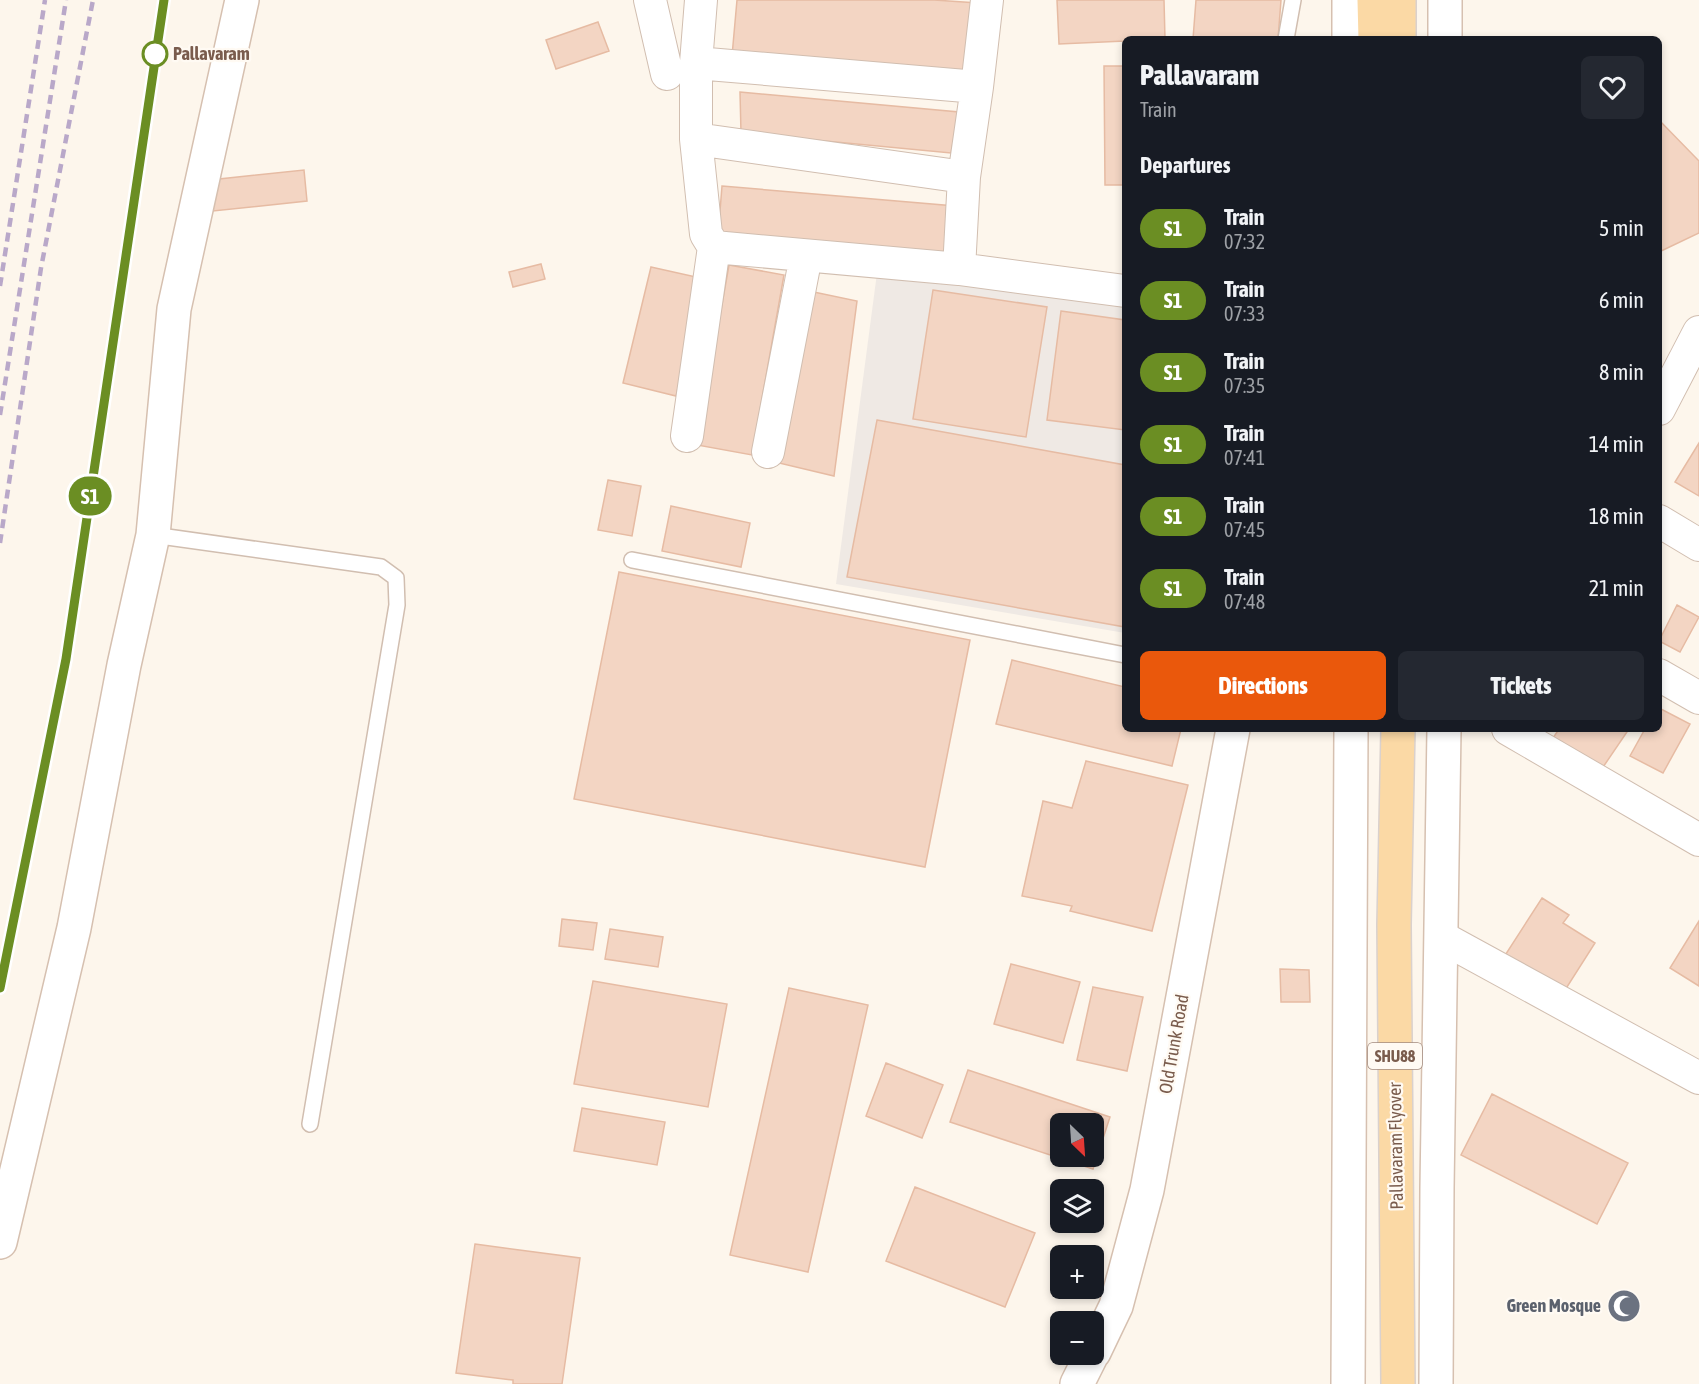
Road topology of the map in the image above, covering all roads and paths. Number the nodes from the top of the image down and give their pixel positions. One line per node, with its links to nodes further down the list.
1 (242, 0): 29 (street)
2 (650, 0): 16 (street)
3 (701, 0): 15 (street)
4 (987, 0): 17 (street)
5 (1293, 0): 10 (lane)
6 (1349, 0): 11 (street)
7 (1374, 0): 12 (main road)
8 (1399, 0): 13 (main road)
9 (1445, 0): 14 (street)
10 (1287, 36)
11 (1350, 36)
12 (1375, 36)
13 (1399, 36)
14 (1445, 36)
15 (696, 63): 17 (street); 18 (street)
16 (667, 74)
17 (977, 87): 19 (street)
18 (696, 139): 19 (street); 20 (street)
19 (964, 177): 22 (street)
20 (714, 247): 21 (street); 26 (street)
21 (806, 256): 22 (street); 27 (street)
22 (959, 269): 23 (street)
23 (1122, 291)
24 (1699, 332): 25 (street)
25 (1662, 402)
26 (687, 436)
27 (768, 452)
28 (1662, 523): 30 (street)
29 (153, 535): 44 (lane); 45 (street)
30 (1699, 545)
31 (632, 560): 32 (lane)
32 (1122, 654)
33 (1662, 677): 34 (street)
34 (1699, 698)
35 (1232, 732): 46 (street, Old Trunk Road)
36 (1351, 732): 49 (street)
37 (1378, 732): 50 (main road, Pallavaram Flyover / SHU88)
38 (1398, 732): 51 (main road, Pallavaram Flyover / SHU88)
39 (1444, 732): 42 (street)
40 (1513, 732): 41 (street)
41 (1699, 840)
42 (1441, 937): 43 (street); 52 (street)
43 (1699, 1078)
44 (310, 1124)
45 (0, 1242)
46 (1104, 1331)
47 (1087, 1365): 48 (street, Old Trunk Road)
48 (1077, 1384)
49 (1348, 1384)
50 (1378, 1384)
51 (1398, 1384)
52 (1436, 1384)

